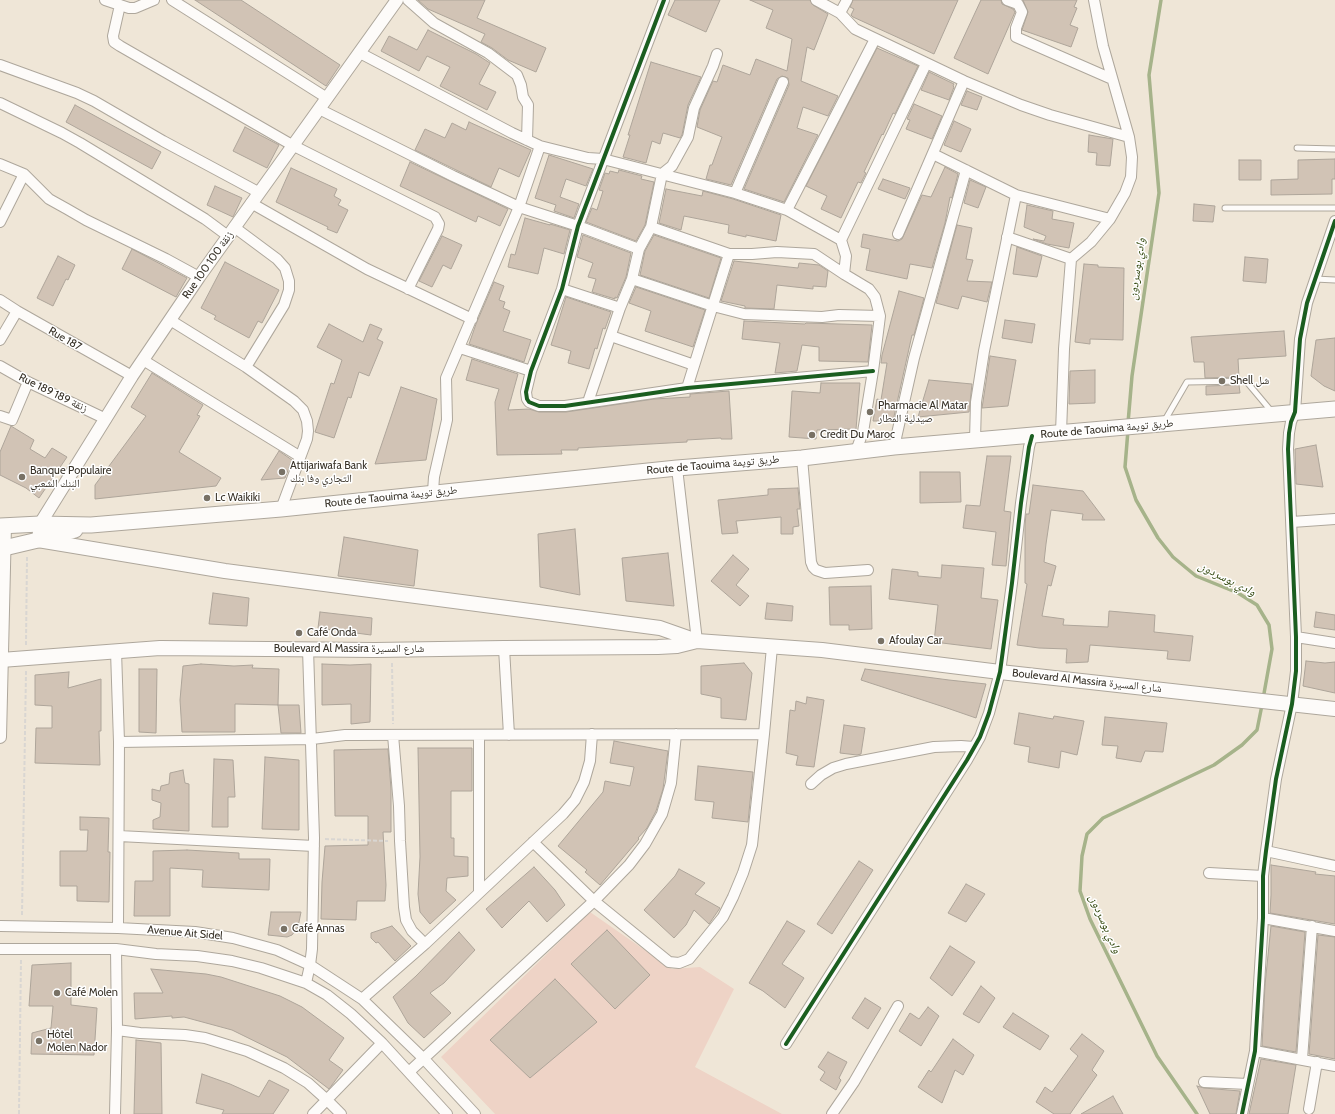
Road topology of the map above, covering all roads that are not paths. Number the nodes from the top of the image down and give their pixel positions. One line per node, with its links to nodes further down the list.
1 (105, 0): 11 (street)
2 (154, 0): 11 (street)
3 (172, 0): 21 (street)
4 (396, 0): 14 (street, Rue 100 زنقة 100)
5 (408, 0): 25 (street)
6 (664, 0): 31 (street)
7 (816, 0): 12 (street)
8 (847, 0): 12 (street)
9 (1007, 0): 18 (street)
10 (1094, 0): 18 (street)
11 (120, 5): 26 (street)
12 (840, 13): 13 (street)
13 (875, 39): 16 (street); 43 (street)
14 (360, 53): 21 (street, Rue 100 زنقة 100); 25 (street)
15 (717, 54): 35 (street)
16 (926, 64): 19 (street); 52 (street)
17 (0, 65): 36 (street)
18 (1112, 79): 24 (street)
19 (964, 81): 24 (street); 30 (street)
20 (783, 82): 37 (street)
21 (327, 98): 23 (street, Rue 100 زنقة 100)
22 (0, 103): 49 (street)
23 (319, 109): 26 (street, Rue 100 زنقة 100); 40 (street)
24 (1129, 137): 44 (street)
25 (528, 140): 27 (street)
26 (292, 145): 36 (street, Rue 100 زنقة 100); 61 (street)
27 (540, 146): 31 (street); 40 (street)
28 (1297, 148): 29 (lane)
29 (1335, 148)
30 (933, 154): 33 (street); 50 (street)
31 (603, 159): 35 (street); 47 (street)
32 (0, 164): 34 (street)
33 (966, 170): 38 (street); 92 (street)
34 (24, 174): 46 (street); 57 (street)
35 (662, 174): 37 (street); 48 (street)
36 (258, 192): 39 (street, Rue 100 زنقة 100)
37 (735, 193): 43 (street)
38 (1016, 195): 44 (street); 51 (street)
39 (251, 203): 49 (street, Rue 100 زنقة 100); 61 (street)
40 (519, 206): 47 (street); 69 (street)
41 (1225, 208): 42 (lane)
42 (1335, 208)
43 (787, 210): 52 (street)
44 (1110, 219): 55 (street)
45 (1335, 220): 59 (street)
46 (0, 222)
47 (578, 226): 53 (street); 62 (street)
48 (651, 227): 53 (street); 54 (street)
49 (231, 231): 57 (street, Rue 100 زنقة 100); 76 (street)
50 (898, 234)
51 (1006, 237): 55 (street); 91 (street)
52 (841, 240): 56 (street)
53 (639, 249): 58 (street)
54 (729, 254): 56 (street); 64 (street)
55 (1071, 259): 89 (street)
56 (844, 274): 67 (street)
57 (199, 277): 68 (street, Rue 100 زنقة 100)
58 (632, 279): 64 (street); 65 (street)
59 (1314, 279): 60 (lane); 84 (street)
60 (1335, 280)
61 (408, 289): 69 (street)
62 (562, 289): 65 (street); 77 (street)
63 (0, 300): 66 (street, Rue 187)
64 (713, 306): 67 (street); 74 (street)
65 (620, 308): 70 (street)
66 (17, 311): 71 (street); 79 (street, Rue 187)
67 (880, 316): 78 (street)
68 (170, 320): 73 (street, Rue 100 زنقة 100); 76 (street)
69 (472, 320): 72 (street)
70 (611, 336): 74 (street); 82 (street)
71 (0, 340)
72 (460, 348): 77 (street); 97 (street)
73 (143, 360): 79 (street, Rue 100 زنقة 100); 94 (street)
74 (694, 365): 81 (street)
75 (0, 366): 80 (street, Rue 189 زنقة 189)
76 (246, 367): 94 (street)
77 (532, 371): 82 (street)
78 (873, 371): 81 (street); 93 (street)
79 (132, 376): 87 (street, Rue 100 زنقة 100)
80 (28, 382): 86 (street); 87 (street, Rue 189 زنقة 189)
81 (687, 388): 82 (street)
82 (588, 402)
83 (1335, 410): 84 (main road, Route de Taouima طريق تويمة)
84 (1295, 412): 85 (main road, Route de Taouima طريق تويمة); 100 (street)
85 (1274, 415): 88 (main road, Route de Taouima طريق تويمة); 88 (lane)
86 (0, 416)
87 (106, 418): 101 (street, Rue 100 زنقة 100)
88 (1157, 425): 89 (main road, Route de Taouima طريق تويمة)
89 (1061, 433): 90 (main road, Route de Taouima طريق تويمة)
90 (1032, 436): 91 (main road, Route de Taouima طريق تويمة); 115 (street)
91 (974, 440): 92 (main road, Route de Taouima طريق تويمة)
92 (894, 447): 93 (main road, Route de Taouima طريق تويمة)
93 (856, 451): 95 (main road, Route de Taouima طريق تويمة)
94 (300, 456): 98 (street)
95 (802, 458): 96 (main road, Route de Taouima طريق تويمة); 106 (street)
96 (677, 468): 97 (main road, Route de Taouima طريق تويمة); 108 (street)
97 (433, 492): 98 (main road, Route de Taouima طريق تويمة)
98 (282, 509): 103 (main road, Route de Taouima طريق تويمة)
99 (1335, 519): 100 (street)
100 (1292, 522): 107 (street)
101 (40, 524): 102 (main road, Route de Taouima طريق تويمة); 103 (main road, Route de Taouima طريق تويمة); 104 (street, Rue 100 زنقة 100)
102 (3, 525): 105 (street)
103 (91, 525): 104 (main road, Route de Taouima طريق تويمة)
104 (33, 542): 105 (main road, Route de Taouima طريق تويمة); 108 (main road, Boulevard Al Massira شارع المسيرة)
105 (2, 549): 114 (street)
106 (868, 570)
107 (1296, 636): 109 (street); 116 (street)
108 (696, 641): 110 (main road, Boulevard Al Massira شارع المسيرة); 111 (main road, Boulevard Al Massira شارع المسيرة)
109 (1335, 643)
110 (772, 647): 115 (main road, Boulevard Al Massira شارع المسيرة); 121 (street)
111 (504, 648): 112 (main road, Boulevard Al Massira شارع المسيرة); 118 (street)
112 (308, 649): 113 (main road, Boulevard Al Massira شارع المسيرة); 125 (street)
113 (116, 651): 114 (main road, Boulevard Al Massira شارع المسيرة); 126 (street)
114 (1, 660): 124 (street)
115 (1000, 672): 116 (main road, Boulevard Al Massira شارع المسيرة); 127 (street)
116 (1287, 704): 117 (main road, Boulevard Al Massira شارع المسيرة); 132 (street)
117 (1335, 709)
118 (509, 734): 119 (street); 123 (street)
119 (592, 734): 120 (street); 131 (street)
120 (676, 734): 121 (street); 137 (street)
121 (764, 734): 137 (street)
122 (393, 735): 123 (street); 125 (street); 143 (street)
123 (479, 735): 136 (street)
124 (0, 737)
125 (312, 739): 126 (street); 130 (street)
126 (119, 742): 129 (street)
127 (974, 747): 128 (street); 152 (street)
128 (811, 784)
129 (119, 836): 130 (street); 141 (street)
130 (314, 842): 146 (street)
131 (533, 842): 136 (street); 137 (street)
132 (1266, 851): 133 (street); 135 (street)
133 (1335, 866)
134 (1209, 873): 135 (street)
135 (1263, 876): 138 (street)
136 (480, 893): 143 (street)
137 (594, 901): 154 (street)
138 (1263, 918): 140 (street); 153 (street)
139 (0, 926): 141 (street, Avenue Ait Sidel)
140 (1312, 926): 142 (street); 155 (street)
141 (118, 928): 146 (street, Avenue Ait Sidel)
142 (1335, 931)
143 (425, 944): 148 (street)
144 (0, 949): 145 (street, Avenue Ait Sidel)
145 (116, 949): 147 (street, Avenue Ait Sidel); 150 (street)
146 (310, 965): 147 (street); 148 (street, Avenue Ait Sidel)
147 (306, 983): 151 (street, Avenue Ait Sidel)
148 (362, 999): 154 (street, Avenue Ait Sidel)
149 (898, 1006): 168 (street)
150 (117, 1030): 161 (street); 163 (street)
151 (382, 1043): 158 (street, Avenue Ait Sidel); 161 (street)
152 (786, 1044)
153 (1255, 1051): 155 (street); 160 (street)
154 (424, 1059): 158 (street); 167 (street, Avenue Ait Sidel)
155 (1302, 1059): 156 (street)
156 (1318, 1062): 157 (street); 162 (street)
157 (1335, 1066)
158 (410, 1071): 166 (street, Avenue Ait Sidel)
159 (1204, 1082): 160 (street)
160 (1248, 1084): 169 (street)
161 (327, 1100): 164 (street); 165 (street)
162 (1309, 1109)
163 (115, 1114)
164 (313, 1114)
165 (341, 1114)
166 (447, 1114)
167 (474, 1114)
168 (832, 1114)
169 (1242, 1114)

